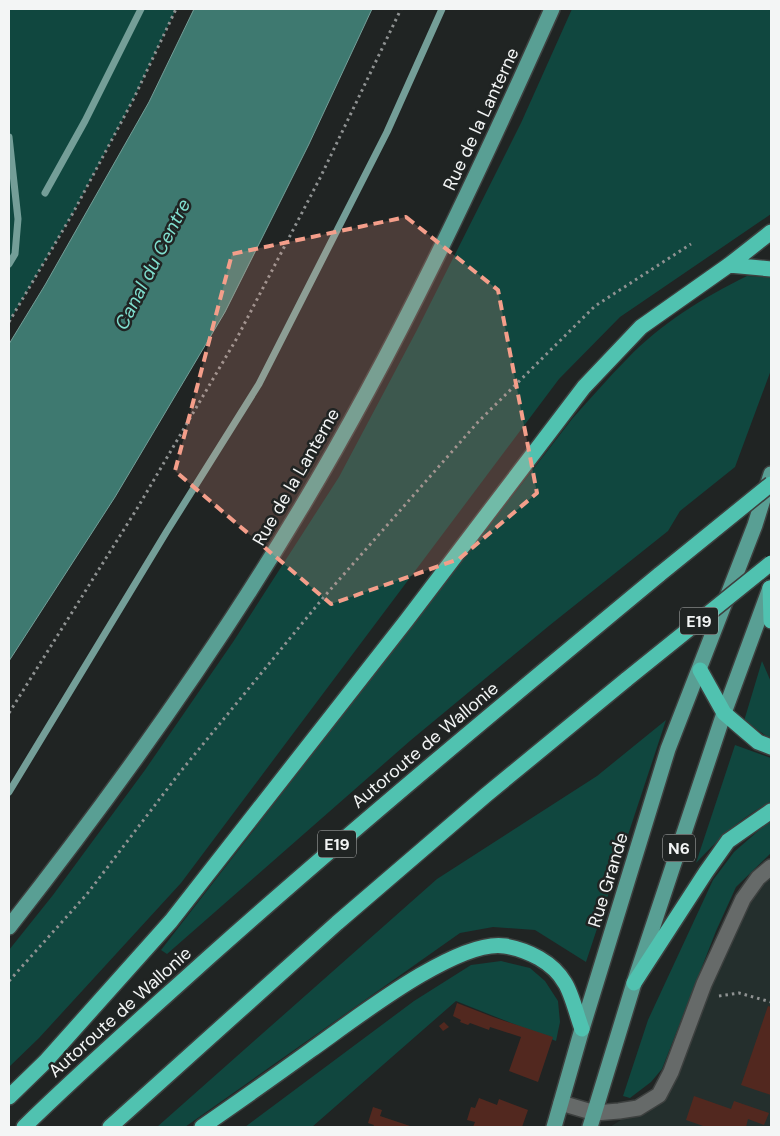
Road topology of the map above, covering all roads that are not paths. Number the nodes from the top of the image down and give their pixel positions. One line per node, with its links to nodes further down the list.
1 (552, 9): 15 (main road, Rue de la Lanterne)
2 (771, 232): 3 (highway)
3 (729, 264): 4 (highway); 18 (highway)
4 (771, 269)
5 (771, 474): 10 (main road, N6)
6 (771, 484): 21 (highway, Autoroute de Wallonie / E19, bridge)
7 (771, 563): 22 (highway, E19, bridge)
8 (770, 586): 9 (highway); 11 (main road, N6)
9 (771, 621)
10 (700, 670): 11 (highway); 17 (main road, Rue Grande / N6)
11 (724, 713): 12 (highway); 16 (main road, N6)
12 (771, 747)
13 (771, 811): 16 (highway)
14 (771, 867): 20 (street)
15 (9, 927)
16 (634, 982): 20 (main road, N6)
17 (582, 1029): 19 (main road, Rue Grande / N6); 23 (highway)
18 (9, 1097)
19 (561, 1103): 20 (street); 24 (main road, Rue Grande / N6)
20 (593, 1120)
21 (24, 1127)
22 (110, 1127)
23 (202, 1127)
24 (554, 1127)

